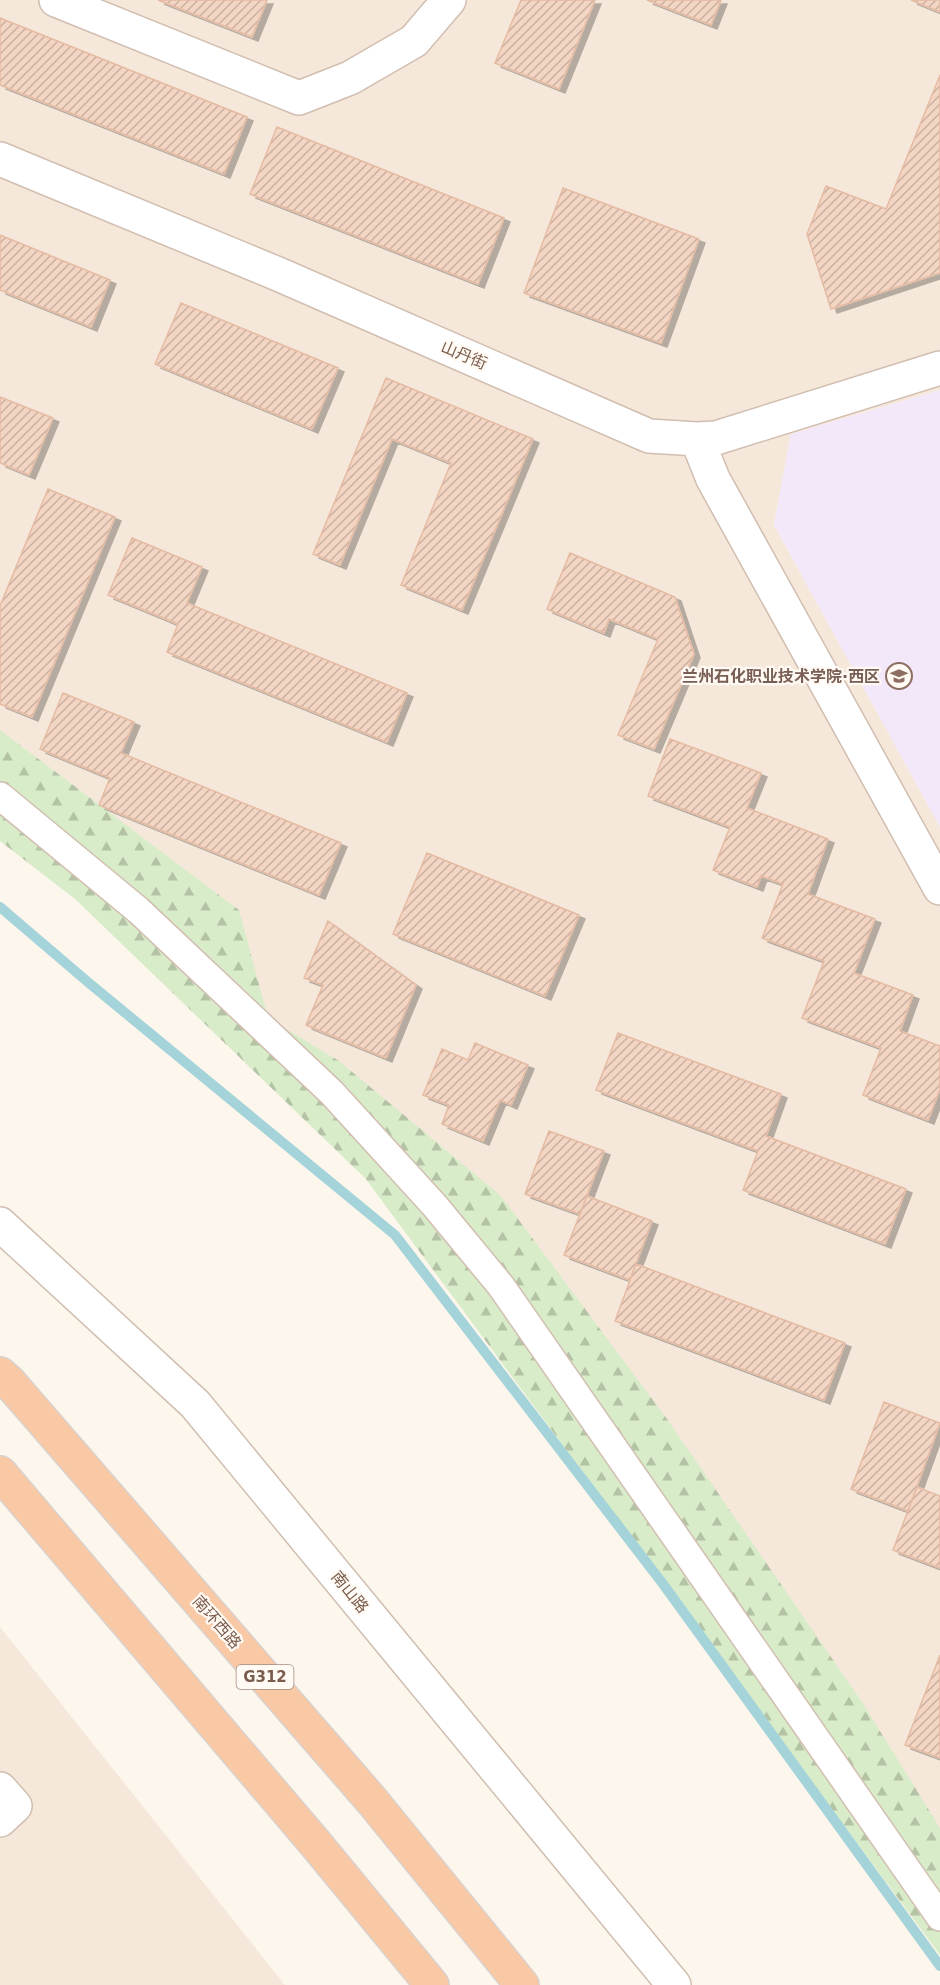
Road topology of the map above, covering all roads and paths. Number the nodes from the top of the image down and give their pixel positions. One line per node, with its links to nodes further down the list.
1 (56, 0): 2 (street)
2 (449, 0)
3 (0, 159): 5 (street, 山丹街)
4 (940, 368): 5 (street, 山丹街)
5 (697, 439): 7 (street)
6 (0, 796): 13 (street)
7 (940, 888)
8 (0, 1224): 16 (street, 南山路)
9 (0, 1374): 15 (highway, 南环西路 / G312)
10 (0, 1473): 14 (highway)
11 (0, 1789): 12 (street)
12 (0, 1820)
13 (940, 1917)
14 (432, 1985)
15 (522, 1985)
16 (674, 1985)

